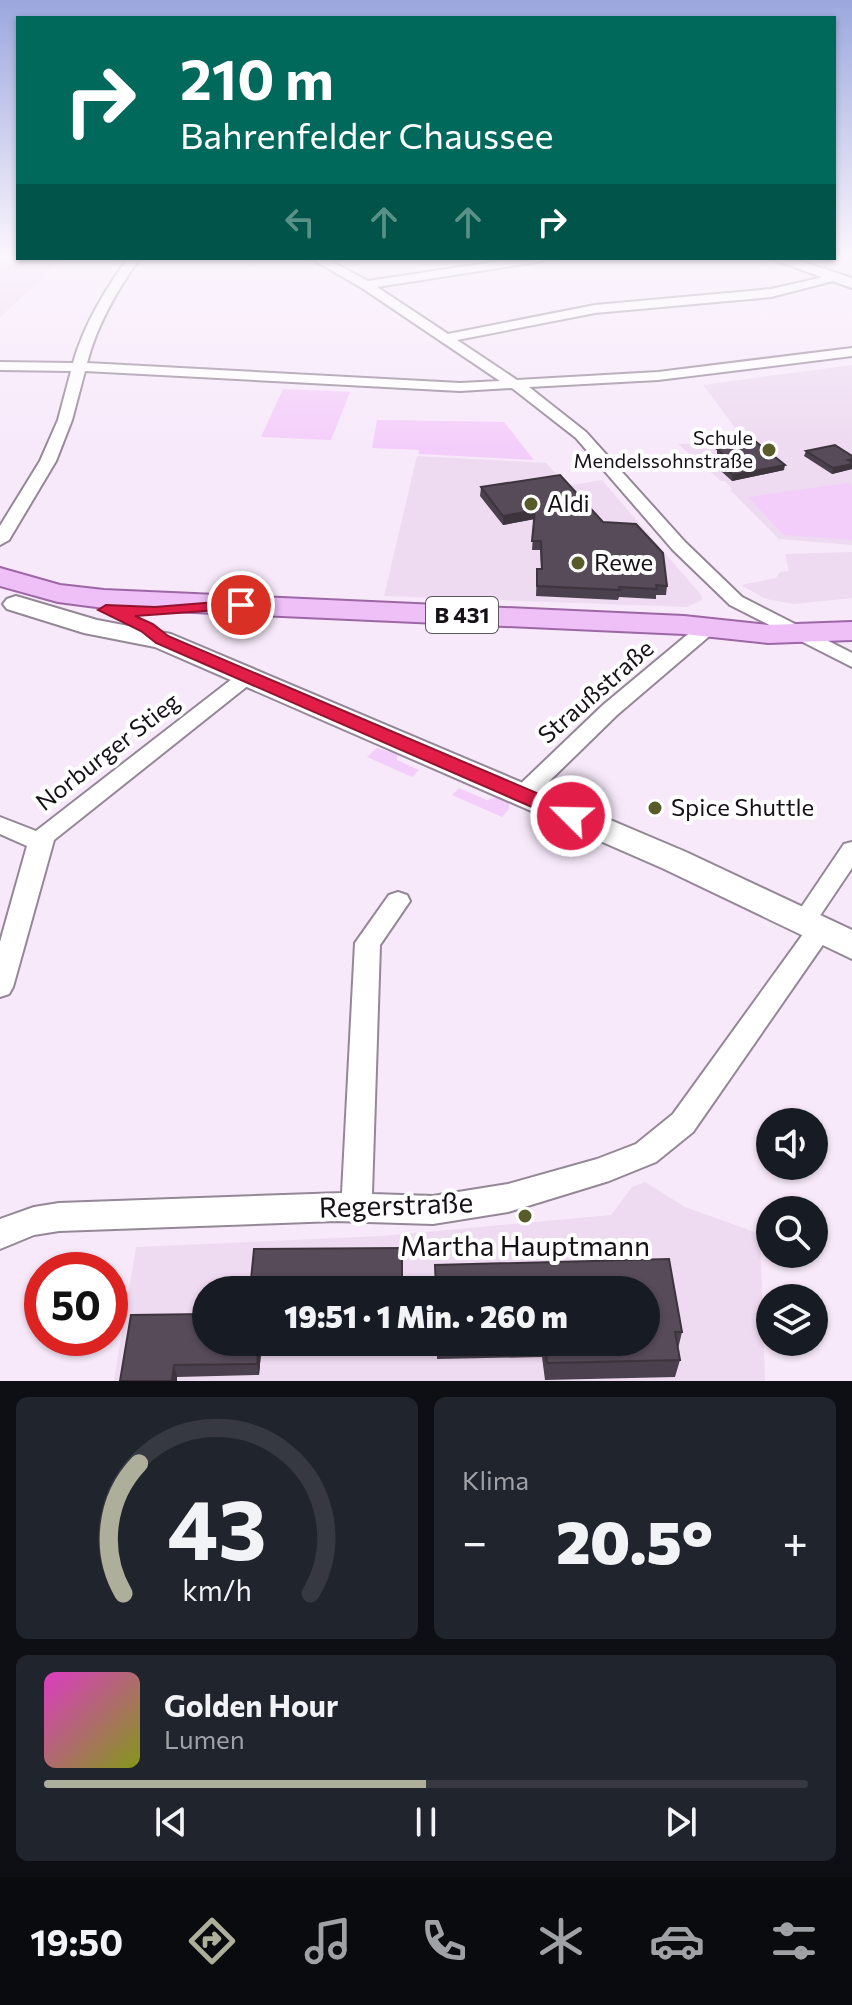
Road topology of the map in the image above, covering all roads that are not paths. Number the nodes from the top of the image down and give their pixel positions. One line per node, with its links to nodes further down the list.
1 (96, 318): 7 (street)
2 (418, 318): 4 (street)
3 (544, 318): 4 (street)
4 (448, 338): 8 (street)
5 (852, 352): 8 (street)
6 (0, 366): 7 (street)
7 (77, 366): 8 (street); 9 (street)
8 (516, 384): 15 (street)
9 (0, 540)
10 (0, 577): 11 (main road, B 431)
11 (76, 596): 13 (main road, B 431); 14 (main road)
12 (8, 601): 14 (main road, B 431); 19 (main road)
13 (241, 605): 14 (main road, B 431); 17 (main road, B 431)
14 (106, 610): 19 (main road)
15 (763, 617): 16 (main road, B 431); 17 (main road); 17 (main road, B 431); 18 (street)
16 (848, 619): 18 (main road, B 431)
17 (705, 629): 18 (main road, B 431); 22 (street, Straußstraße)
18 (803, 636): 20 (street)
19 (162, 640): 21 (main road)
20 (852, 661)
21 (248, 676): 22 (main road); 24 (street, Norburger Stieg)
22 (522, 795): 27 (main road)
23 (0, 825): 24 (street)
24 (40, 842): 29 (street)
25 (852, 850): 27 (street, Regerstraße)
26 (398, 901): 30 (street)
27 (812, 925): 28 (main road); 30 (street, Regerstraße)
28 (852, 945)
29 (0, 987)
30 (356, 1208): 31 (street, Regerstraße)
31 (0, 1234)

